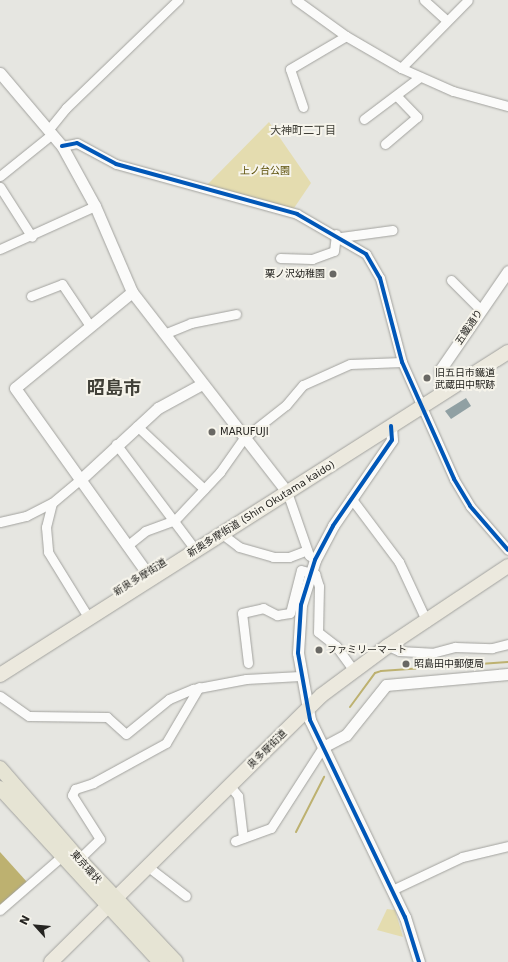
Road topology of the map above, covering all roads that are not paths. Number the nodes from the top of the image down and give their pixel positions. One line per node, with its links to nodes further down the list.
1 (178, 0): 14 (street)
2 (296, 0): 6 (street)
3 (424, 0): 5 (street)
4 (468, 0): 5 (street)
5 (446, 20): 7 (street)
6 (346, 36): 7 (street); 12 (street)
7 (401, 68): 9 (street)
8 (0, 73): 14 (street)
9 (420, 77): 10 (street); 11 (street)
10 (397, 96): 13 (street); 15 (street)
11 (508, 106)
12 (303, 107)
13 (364, 119)
14 (51, 132): 16 (street); 17 (street)
15 (385, 144)
16 (62, 146): 19 (street); 21 (street)
17 (0, 176)
18 (0, 187): 22 (street)
19 (95, 206): 22 (street); 27 (street)
20 (393, 230): 21 (street)
21 (338, 236): 24 (street); 35 (street)
22 (32, 237): 23 (street)
23 (0, 249)
24 (280, 258)
25 (508, 271): 29 (street, 五鐵通り)
26 (451, 280): 29 (street)
27 (132, 292): 31 (street); 32 (street)
28 (31, 296): 31 (street)
29 (481, 310): 37 (street, 五鐵通り)
30 (236, 314): 32 (street)
31 (90, 326): 43 (street)
32 (164, 334): 36 (street)
33 (508, 343): 37 (main road, 新奥多摩街道 (Shin Okutama kaido))
34 (508, 352): 38 (main road, 新奥多摩街道 (Shin Okutama kaido))
35 (402, 362): 38 (street); 41 (street)
36 (202, 384): 39 (street); 41 (street)
37 (441, 385): 38 (main road, 新奥多摩街道 (Shin Okutama kaido))
38 (421, 402): 40 (main road, 新奥多摩街道 (Shin Okutama kaido)); 45 (main road, 新奥多摩街道 (Shin Okutama kaido)); 54 (street)
39 (137, 426): 42 (street); 44 (street)
40 (391, 426): 45 (main road, 新奥多摩街道 (Shin Okutama kaido)); 46 (street)
41 (244, 438): 44 (street); 45 (street)
42 (116, 444): 43 (street); 48 (street)
43 (81, 479): 47 (street); 52 (street)
44 (204, 489): 48 (street)
45 (284, 489): 50 (main road, 新奥多摩街道 (Shin Okutama kaido)); 51 (main road, 新奥多摩街道); 53 (street)
46 (352, 498): 55 (street); 60 (street)
47 (52, 503): 49 (street); 59 (street)
48 (175, 520): 51 (street); 52 (street)
49 (0, 522)
50 (222, 534): 53 (street); 58 (main road, 新奥多摩街道 (Shin Okutama kaido))
51 (191, 544): 58 (main road, 新奥多摩街道)
52 (128, 545): 58 (street)
53 (307, 550): 55 (street)
54 (508, 550)
55 (314, 560): 57 (street)
56 (508, 566): 60 (main road, 奥多摩街道)
57 (310, 572): 63 (street); 65 (street); 68 (street)
58 (149, 576): 59 (main road, 新奥多摩街道); 64 (main road, 新奥多摩街道 (Shin Okutama kaido))
59 (85, 612): 64 (main road, 新奥多摩街道)
60 (427, 622): 62 (main road, 奥多摩街道)
61 (508, 644): 62 (street)
62 (388, 646): 65 (main road, 奥多摩街道)
63 (248, 663)
64 (7, 666): 67 (main road, 新奥多摩街道)
65 (354, 671): 71 (main road, 奥多摩街道)
66 (508, 674): 72 (street)
67 (0, 676)
68 (300, 676): 69 (street); 71 (street)
69 (199, 687): 70 (street); 78 (street)
70 (0, 696)
71 (306, 709): 72 (street); 74 (main road, 奥多摩街道)
72 (323, 747): 74 (street); 80 (street)
73 (0, 768): 78 (highway, 東京環状)
74 (230, 786): 79 (main road, 奥多摩街道)
75 (0, 788): 77 (highway, 東京環状)
76 (508, 846): 80 (street)
77 (61, 857): 82 (highway, 東京環状); 83 (street)
78 (79, 859): 82 (highway, 東京環状)
79 (147, 866): 81 (street); 82 (main road, 奥多摩街道)
80 (392, 890): 87 (street)
81 (186, 896)
82 (111, 902): 84 (main road, 奥多摩街道); 85 (highway, 東京環状); 86 (highway, 東京環状)
83 (0, 910)
84 (52, 962)
85 (160, 962)
86 (176, 962)
87 (419, 962)

